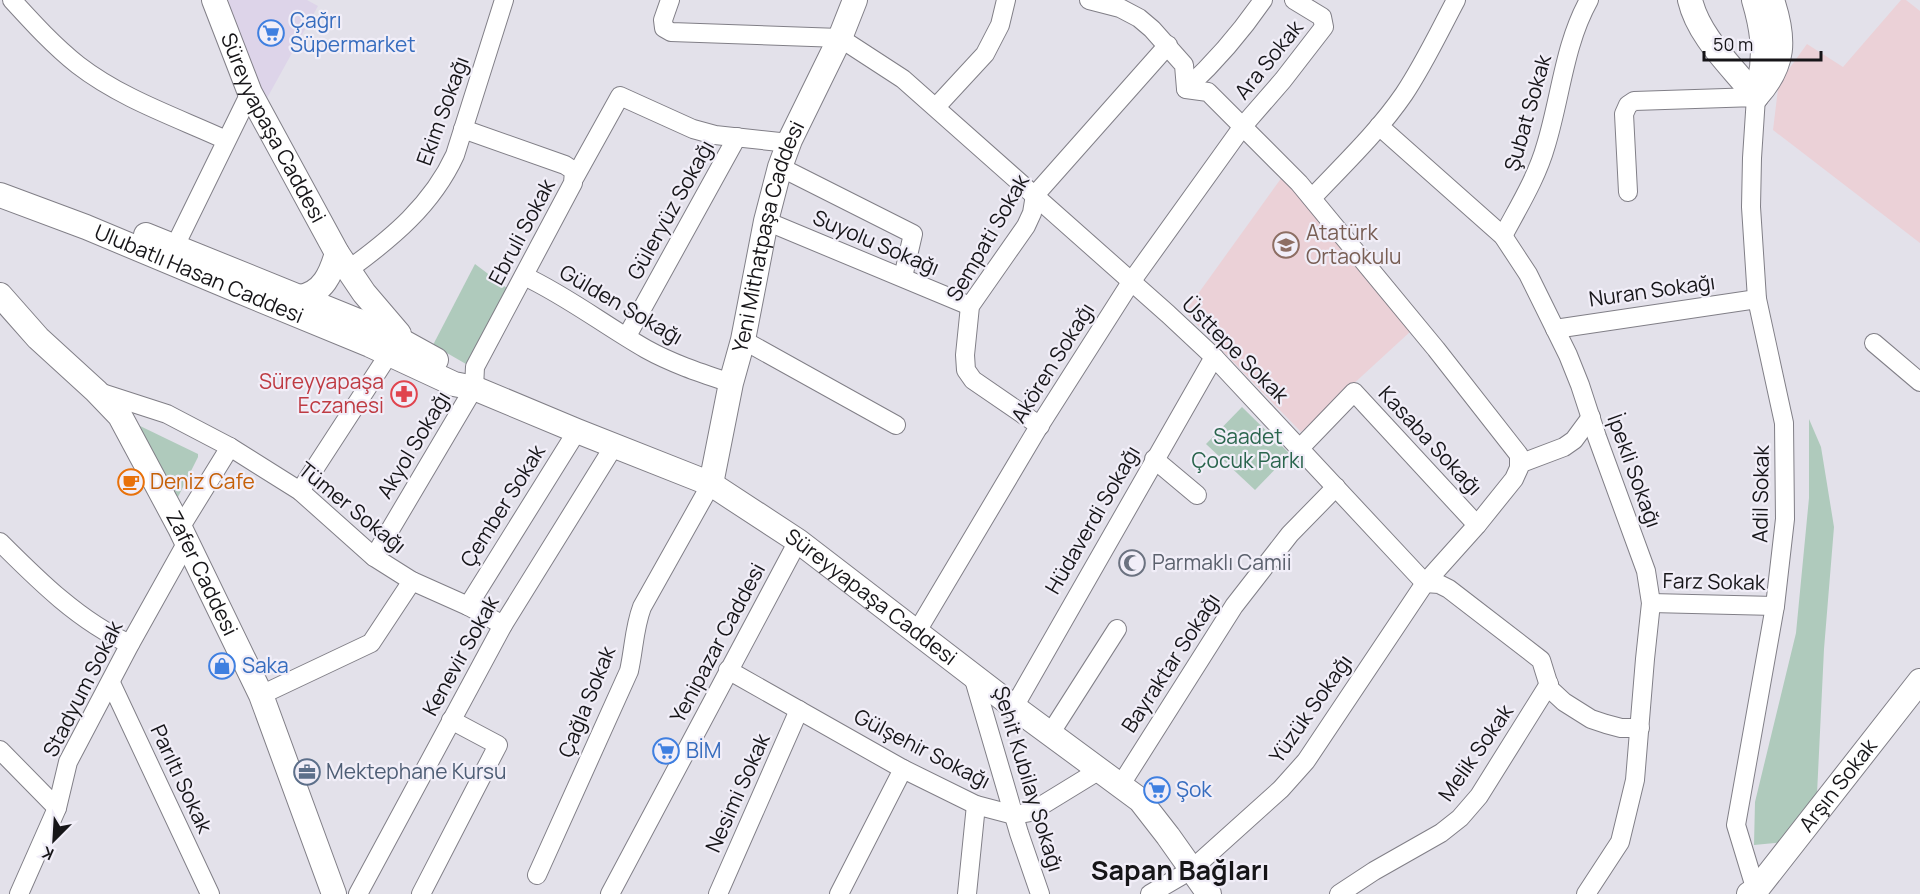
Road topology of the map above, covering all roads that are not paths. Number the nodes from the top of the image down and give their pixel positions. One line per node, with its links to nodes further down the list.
1 (12, 0): 26 (street)
2 (214, 0): 19 (street, Süreyyapaşa Caddesi)
3 (504, 0): 24 (street, Ekim Sokağı)
4 (670, 0): 16 (street)
5 (855, 0): 16 (street, Yeni Mithatpaşa Caddesi)
6 (1006, 0): 21 (street)
7 (1089, 0): 17 (street)
8 (1263, 0): 18 (street)
9 (1294, 0): 22 (street, Ara Sokak)
10 (1456, 0): 23 (street)
11 (1589, 0): 36 (street, Şubat Sokak)
12 (1690, 0): 20 (street)
13 (1738, 0): 20 (street)
14 (1754, 0): 20 (street)
15 (1772, 0): 20 (street)
16 (840, 38): 21 (street, Üsttepe Sokak); 27 (street, Yeni Mithatpaşa Caddesi)
17 (1168, 45): 18 (street); 33 (street, Sempati Sokak)
18 (1186, 89): 22 (street)
19 (250, 93): 26 (street); 38 (street, Süreyyapaşa Caddesi)
20 (1756, 96): 31 (street); 44 (street, Adil Sokak)
21 (936, 106): 33 (street, Üsttepe Sokak)
22 (1243, 126): 34 (street); 41 (street, Akören Sokağı)
23 (1379, 126): 34 (street); 36 (street, İpekli Sokağı)
24 (464, 129): 29 (street, Ebruli Sokak); 38 (street, Ekim Sokağı)
25 (737, 137): 27 (street); 29 (street); 48 (street, Güleryüz Sokağı)
26 (226, 140): 37 (street)
27 (789, 143): 28 (street, Yeni Mithatpaşa Caddesi)
28 (780, 167): 35 (street, Yeni Mithatpaşa Caddesi); 40 (street)
29 (575, 177): 39 (street, Ebruli Sokak)
30 (0, 180): 37 (street, Ulubatlı Hasan Caddesi)
31 (1628, 192)
32 (0, 195): 51 (street, Ulubatlı Hasan Caddesi)
33 (1035, 195): 41 (street, Üsttepe Sokak); 45 (street, Sempati Sokak)
34 (1312, 198): 65 (street)
35 (766, 221): 40 (street, Suyolu Sokağı); 49 (street, Yeni Mithatpaşa Caddesi)
36 (1503, 236): 46 (street, İpekli Sokağı)
37 (176, 246): 43 (street, Ulubatlı Hasan Caddesi)
38 (342, 261): 43 (street); 47 (street, Süreyyapaşa Caddesi); 51 (street, Süreyyapaşa Caddesi)
39 (524, 276): 48 (street, Gülden Sokağı); 55 (street, Ebruli Sokak)
40 (903, 277): 45 (street, Suyolu Sokağı)
41 (1131, 282): 52 (street, Üsttepe Sokak); 59 (street, Akören Sokağı)
42 (0, 295): 56 (street, Zafer Caddesi)
43 (300, 297): 47 (street, Ulubatlı Hasan Caddesi)
44 (1757, 298): 46 (street, Nuran Sokağı); 79 (street, Adil Sokak)
45 (970, 306): 59 (street, Sempati Sokak)
46 (1555, 328): 57 (street, İpekli Sokağı)
47 (377, 330): 51 (street, Süreyyapaşa Caddesi)
48 (627, 336): 54 (street, Gülden Sokağı)
49 (743, 340): 54 (street, Yeni Mithatpaşa Caddesi); 58 (street)
50 (1874, 343): 53 (street)
51 (399, 353): 55 (street, Süreyyapaşa Caddesi); 68 (street)
52 (1214, 357): 63 (street, Üsttepe Sokak); 64 (street, Hüdaverdi Sokağı)
53 (1920, 382)
54 (730, 383): 66 (street, Yeni Mithatpaşa Caddesi)
55 (474, 388): 60 (street, Süreyyapaşa Caddesi); 74 (street, Akyol Sokağı)
56 (96, 391): 62 (street, Tümer Sokağı); 71 (street, Zafer Caddesi)
57 (1591, 417): 65 (street); 77 (street, İpekli Sokağı)
58 (896, 425)
59 (1040, 426): 82 (street, Akören Sokağı)
60 (577, 431): 61 (street, Süreyyapaşa Caddesi); 78 (street, Çember Sokak)
61 (614, 446): 66 (street, Süreyyapaşa Caddesi); 80 (street, Kenevir Sokak)
62 (230, 447): 68 (street, Tümer Sokağı); 71 (street)
63 (1300, 448): 67 (street, Üsttepe Sokak); 70 (street, Kasaba Sokağı)
64 (1154, 459): 69 (street); 90 (street, Hüdaverdi Sokağı)
65 (1519, 465): 70 (street, Yüzük Sokağı)
66 (711, 484): 72 (street, Süreyyapaşa Caddesi); 103 (street, Çağla Sokak)
67 (1336, 487): 76 (street, Üsttepe Sokak); 98 (street, Bayraktar Sokağı)
68 (300, 491): 74 (street, Tümer Sokağı)
69 (1197, 495)
70 (1477, 525): 76 (street, Yüzük Sokağı)
71 (183, 535): 83 (street, Stadyum Sokak); 89 (street, Zafer Caddesi)
72 (798, 540): 82 (street, Süreyyapaşa Caddesi); 84 (street, Yenipazar Caddesi)
73 (0, 542): 83 (street)
74 (374, 557): 75 (street, Tümer Sokağı)
75 (412, 581): 78 (street, Tümer Sokağı); 89 (street)
76 (1425, 583): 88 (street, Üsttepe Sokak); 102 (street, Yüzük Sokağı)
77 (1651, 603): 79 (street, Farz Sokak); 93 (street, İpekli Sokağı)
78 (468, 606): 80 (street, Tümer Sokağı)
79 (1775, 606): 104 (street, Adil Sokak)
80 (503, 625): 92 (street, Kenevir Sokak)
81 (1117, 629): 94 (street)
82 (916, 633): 85 (street, Süreyyapaşa Caddesi)
83 (130, 644): 87 (street, Stadyum Sokak)
84 (728, 670): 91 (street, Gülşehir Sokağı); 110 (street, Yenipazar Caddesi)
85 (973, 676): 90 (street, Süreyyapaşa Caddesi); 101 (street, Şehit Kubilay Sokağı)
86 (1920, 681): 104 (street, Arşın Sokak)
87 (111, 683): 100 (street, Stadyum Sokak); 106 (street, Parıltı Sokak)
88 (1549, 684): 93 (street, Üsttepe Sokak); 117 (street, Melik Sokak)
89 (261, 695): 107 (street, Zafer Caddesi)
90 (1014, 707): 94 (street, Süreyyapaşa Caddesi)
91 (800, 710): 96 (street, Gülşehir Sokağı); 111 (street, Nesimi Sokak)
92 (451, 720): 108 (street, Kenevir Sokak); 109 (street)
93 (1640, 728): 118 (street, İpekli Sokağı)
94 (1050, 735): 97 (street, Süreyyapaşa Caddesi)
95 (0, 750): 100 (street)
96 (903, 769): 99 (street, Gülşehir Sokağı); 112 (street)
97 (1098, 771): 98 (street, Süreyyapaşa Caddesi); 101 (street)
98 (1120, 786): 102 (street, Süreyyapaşa Caddesi)
99 (976, 805): 101 (street, Gülşehir Sokağı); 113 (street)
100 (57, 808): 105 (street, Stadyum Sokak)
101 (1014, 815): 114 (street, Şehit Kubilay Sokağı)
102 (1191, 870): 115 (street, Yüzük Sokağı); 116 (street, Süreyyapaşa Caddesi)
103 (537, 875)
104 (1755, 892)
105 (19, 894)
106 (210, 894)
107 (334, 894)
108 (358, 894)
109 (421, 894)
110 (610, 894)
111 (718, 894)
112 (839, 894)
113 (967, 894)
114 (1040, 894)
115 (1150, 894)
116 (1209, 894)
117 (1339, 894)
118 (1586, 894)

